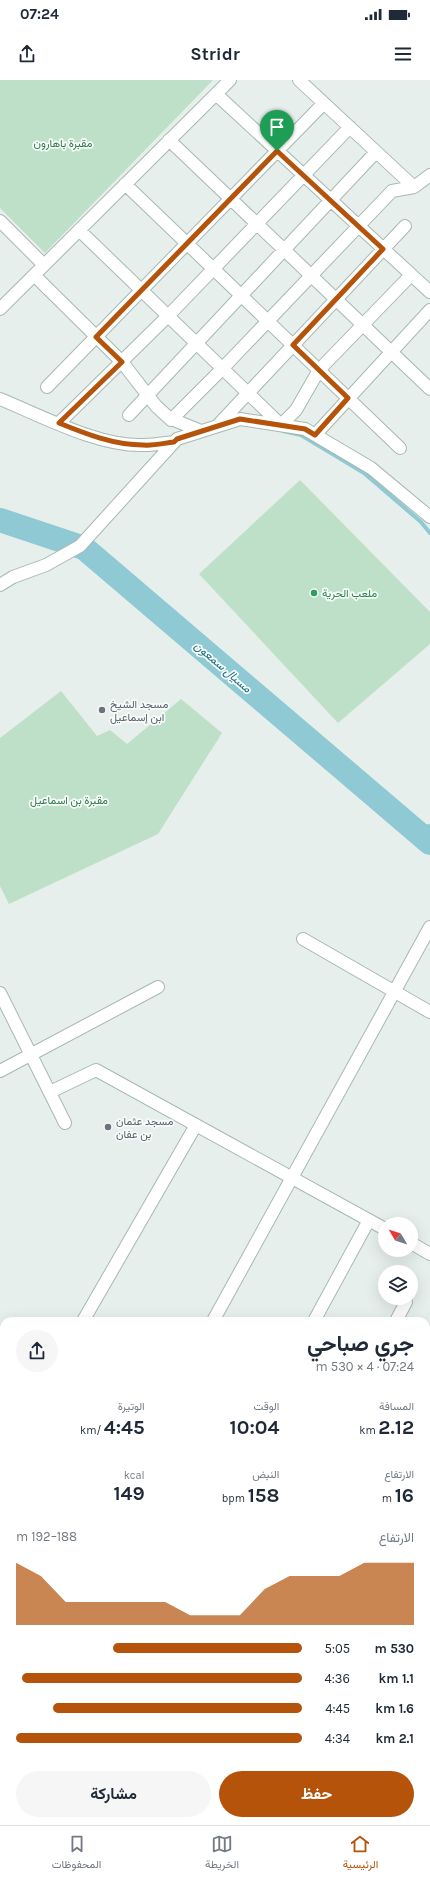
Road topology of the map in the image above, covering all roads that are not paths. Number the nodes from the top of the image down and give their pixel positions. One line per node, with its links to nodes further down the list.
1 (230, 80): 3 (street)
2 (299, 80): 4 (street)
3 (216, 94): 6 (street); 7 (street)
4 (324, 103): 5 (street); 7 (street)
5 (350, 127): 8 (street); 9 (street)
6 (170, 140): 11 (street); 13 (street)
7 (277, 151): 9 (street); 13 (street)
8 (376, 152): 12 (street); 14 (street)
9 (304, 175): 14 (street); 16 (street)
10 (430, 175): 12 (street)
11 (125, 184): 19 (street); 20 (street)
12 (414, 187): 17 (street)
13 (231, 198): 16 (street); 20 (street)
14 (331, 200): 17 (street); 22 (street)
15 (0, 221): 23 (street)
16 (257, 224): 22 (street); 24 (street)
17 (358, 225): 21 (street); 26 (street)
18 (405, 226): 21 (street)
19 (79, 230): 23 (street); 28 (street)
20 (187, 243): 24 (street); 28 (street)
21 (383, 249): 27 (street); 31 (street)
22 (284, 250): 26 (street); 30 (street)
23 (44, 265): 25 (street)
24 (214, 269): 30 (street); 34 (street)
25 (34, 275): 32 (street); 37 (street)
26 (311, 275): 31 (street); 35 (street)
27 (411, 275): 29 (street); 36 (street)
28 (142, 290): 34 (street); 37 (street)
29 (430, 292)
30 (241, 295): 35 (street); 38 (street)
31 (336, 299): 36 (street); 39 (street)
32 (0, 309)
33 (430, 310): 40 (street)
34 (168, 316): 38 (street); 41 (street)
35 (268, 321): 39 (street); 42 (street)
36 (363, 325): 40 (street); 43 (street)
37 (96, 337): 41 (street); 44 (street)
38 (196, 343): 42 (street); 47 (street)
39 (293, 345): 43 (street); 46 (street)
40 (391, 352): 45 (street); 48 (street)
41 (122, 362): 47 (street); 52 (street)
42 (222, 369): 46 (street); 51 (street)
43 (319, 370): 48 (street); 53 (street)
44 (47, 387)
45 (430, 389)
46 (248, 393): 53 (street); 54 (street)
47 (148, 394): 50 (street); 51 (street)
48 (348, 398): 56 (street); 58 (street)
49 (0, 399): 52 (street)
50 (128, 415)
51 (171, 420): 55 (street)
52 (59, 423): 57 (street)
53 (281, 425): 54 (street); 56 (street)
54 (217, 426): 55 (street)
55 (201, 432): 57 (street)
56 (315, 435): 59 (street)
57 (174, 442): 60 (street)
58 (400, 448)
59 (430, 517)
60 (0, 585)
61 (430, 927): 64 (street)
62 (303, 939): 64 (street)
63 (158, 987): 67 (street)
64 (395, 992): 66 (street); 72 (street)
65 (0, 994): 67 (street)
66 (430, 1012)
67 (31, 1055): 68 (street); 69 (street)
68 (0, 1071)
69 (50, 1092): 70 (street); 71 (street)
70 (65, 1123)
71 (196, 1125): 72 (street); 78 (street)
72 (292, 1178): 73 (street); 79 (street)
73 (369, 1220): 74 (street); 80 (street)
74 (378, 1225)
75 (418, 1247): 76 (street)
76 (430, 1254)
77 (404, 1305): 81 (street)
78 (85, 1317)
79 (215, 1317)
80 (316, 1317)
81 (398, 1317)

